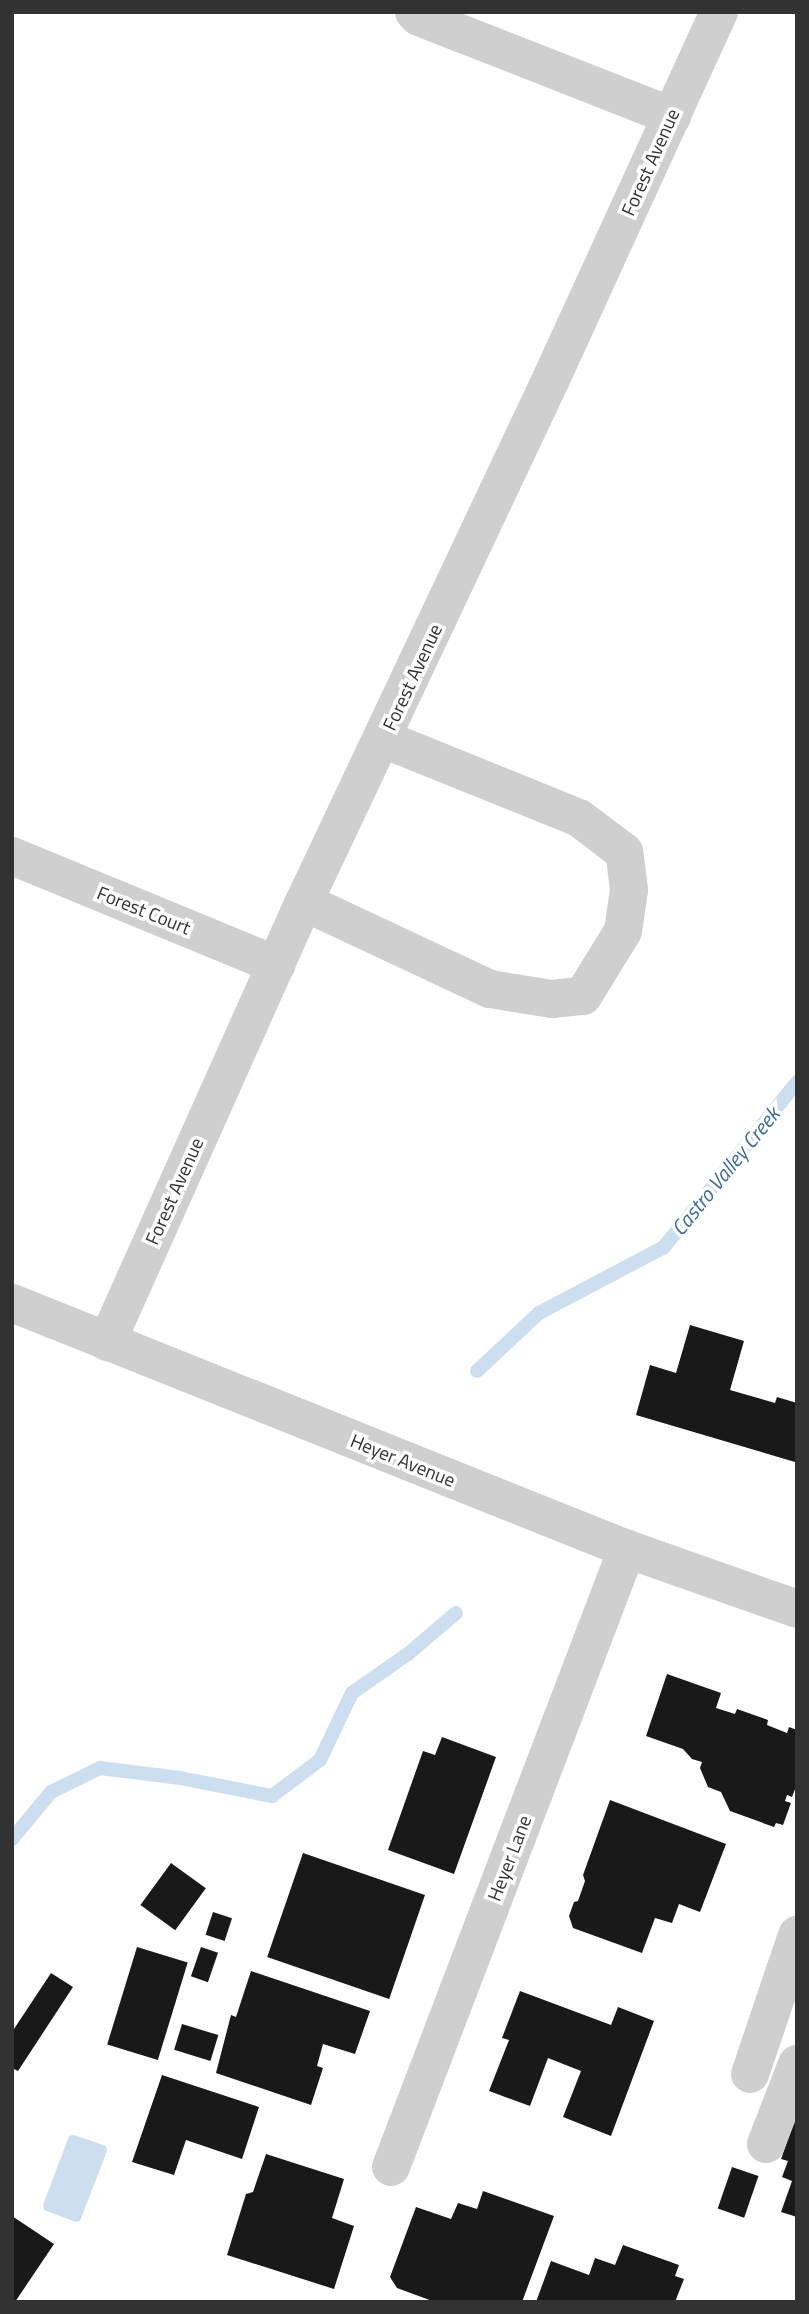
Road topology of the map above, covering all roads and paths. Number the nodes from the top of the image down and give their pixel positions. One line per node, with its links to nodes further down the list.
1 (414, 12): 3 (street)
2 (719, 12): 3 (street, Forest Avenue)
3 (672, 116): 4 (street, Forest Avenue)
4 (383, 738): 6 (street, Forest Avenue); 6 (street)
5 (12, 856): 7 (street, Forest Court)
6 (304, 902): 7 (street, Forest Avenue)
7 (276, 965): 9 (street, Forest Avenue)
8 (12, 1303): 9 (street, Heyer Avenue)
9 (107, 1342): 10 (street, Heyer Avenue)
10 (627, 1549): 11 (street, Heyer Avenue); 16 (street, Heyer Lane)
11 (797, 1609)
12 (797, 1935): 14 (street)
13 (797, 2064): 15 (street)
14 (750, 2074)
15 (766, 2144)
16 (391, 2167)

